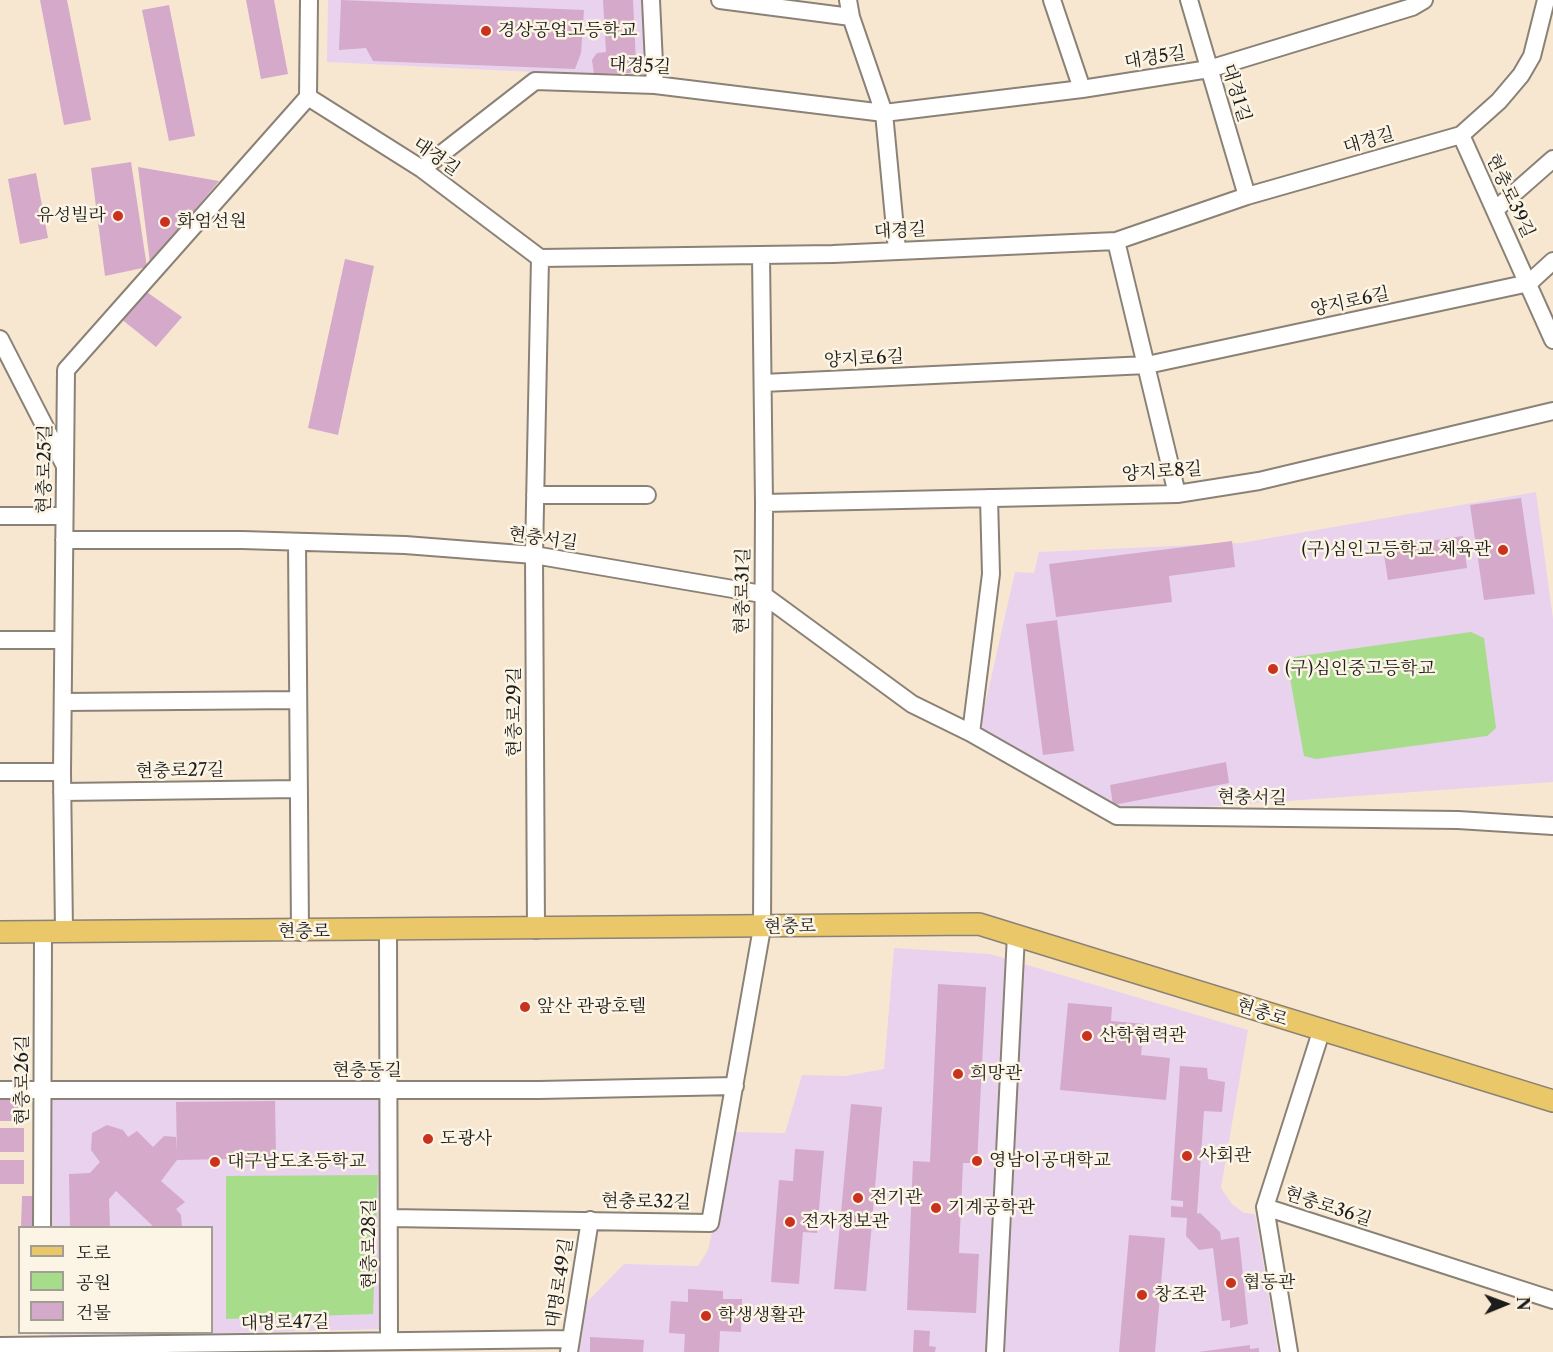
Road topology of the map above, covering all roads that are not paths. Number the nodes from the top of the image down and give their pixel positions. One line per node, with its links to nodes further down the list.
1 (309, 0): 13 (street)
2 (651, 0): 11 (street)
3 (848, 0): 9 (street)
4 (1052, 0): 12 (street)
5 (1189, 0): 10 (street, 대경1길)
6 (1424, 0): 10 (street, 대경5길)
7 (1546, 0): 15 (street, 대경길)
8 (728, 1): 9 (street)
9 (851, 17): 14 (street)
10 (1209, 69): 12 (street, 대경5길); 18 (street, 대경1길)
11 (656, 85): 14 (street, 대경5길); 17 (street, 대경5길)
12 (1082, 88): 14 (street, 대경5길)
13 (308, 98): 17 (street, 대경길); 31 (street, 현충로25길)
14 (884, 113): 21 (street)
15 (1461, 135): 18 (street, 대경길); 19 (street, 현충로39길)
16 (1553, 159): 19 (street)
17 (422, 170): 23 (street, 대경길)
18 (1247, 196): 20 (street, 대경길)
19 (1495, 210): 25 (street, 현충로39길)
20 (1116, 241): 21 (street, 대경길); 28 (street)
21 (897, 250): 22 (street, 대경길)
22 (761, 255): 23 (street, 대경길); 29 (street, 현충로31길)
23 (540, 258): 33 (street, 현충로29길)
24 (1553, 261): 25 (street)
25 (1529, 283): 27 (street, 현충로39길); 28 (street, 양지로6길)
26 (0, 339): 31 (street)
27 (1553, 340)
28 (1147, 365): 29 (street, 양지로6길); 32 (street)
29 (763, 383): 36 (street, 현충로31길)
30 (1553, 411): 32 (street, 양지로8길)
31 (65, 466): 38 (street, 현충로25길)
32 (1177, 494): 35 (street, 양지로8길)
33 (535, 495): 34 (street); 41 (street, 현충로29길)
34 (647, 495)
35 (989, 498): 36 (street, 양지로8길); 47 (street)
36 (764, 503): 42 (street, 현충로31길)
37 (0, 516): 38 (street)
38 (64, 516): 39 (street, 현충로25길)
39 (64, 540): 40 (street, 현충서길); 44 (street, 현충로25길)
40 (297, 542): 41 (street, 현충서길); 45 (street)
41 (534, 555): 42 (street, 현충서길); 54 (street, 현충로29길)
42 (762, 594): 47 (street, 현충서길); 53 (street, 현충로31길)
43 (0, 640): 44 (street)
44 (63, 640): 46 (street, 현충로25길)
45 (298, 700): 46 (street); 50 (street)
46 (63, 702): 49 (street, 현충로25길)
47 (971, 733): 52 (street, 현충서길)
48 (0, 772): 49 (street)
49 (62, 772): 51 (street, 현충로25길)
50 (299, 789): 51 (street, 현충로27길); 59 (street)
51 (62, 792): 58 (street, 현충로25길)
52 (1553, 826)
53 (762, 928): 54 (main road, 현충로); 60 (main road, 현충로); 62 (street, 현충로32길)
54 (536, 930): 55 (main road, 현충로)
55 (388, 931): 59 (main road, 현충로); 65 (street, 현충로28길)
56 (0, 932): 57 (main road, 현충로)
57 (42, 932): 58 (main road, 현충로); 64 (street, 현충로26길)
58 (64, 932): 59 (main road, 현충로)
59 (300, 932)
60 (1016, 935): 61 (main road, 현충로); 76 (street)
61 (1321, 1032): 66 (main road, 현충로); 67 (street, 현충로36길)
62 (735, 1086): 65 (street, 현충동길); 69 (street, 현충로32길)
63 (0, 1090): 64 (street, 현충동길)
64 (42, 1090): 65 (street, 현충동길); 70 (street, 현충로26길)
65 (389, 1090): 68 (street, 현충로28길)
66 (1553, 1101)
67 (1265, 1207): 71 (street, 현충로36길); 77 (street)
68 (389, 1218): 69 (street, 현충로32길); 72 (street, 현충로28길)
69 (590, 1220): 74 (street, 대명로49길)
70 (42, 1226)
71 (1553, 1300)
72 (389, 1341): 73 (street, 대명로47길); 74 (street, 대명로47길)
73 (42, 1343): 75 (street, 대명로47길)
74 (570, 1345)
75 (0, 1346)
76 (995, 1352)
77 (1289, 1352)

